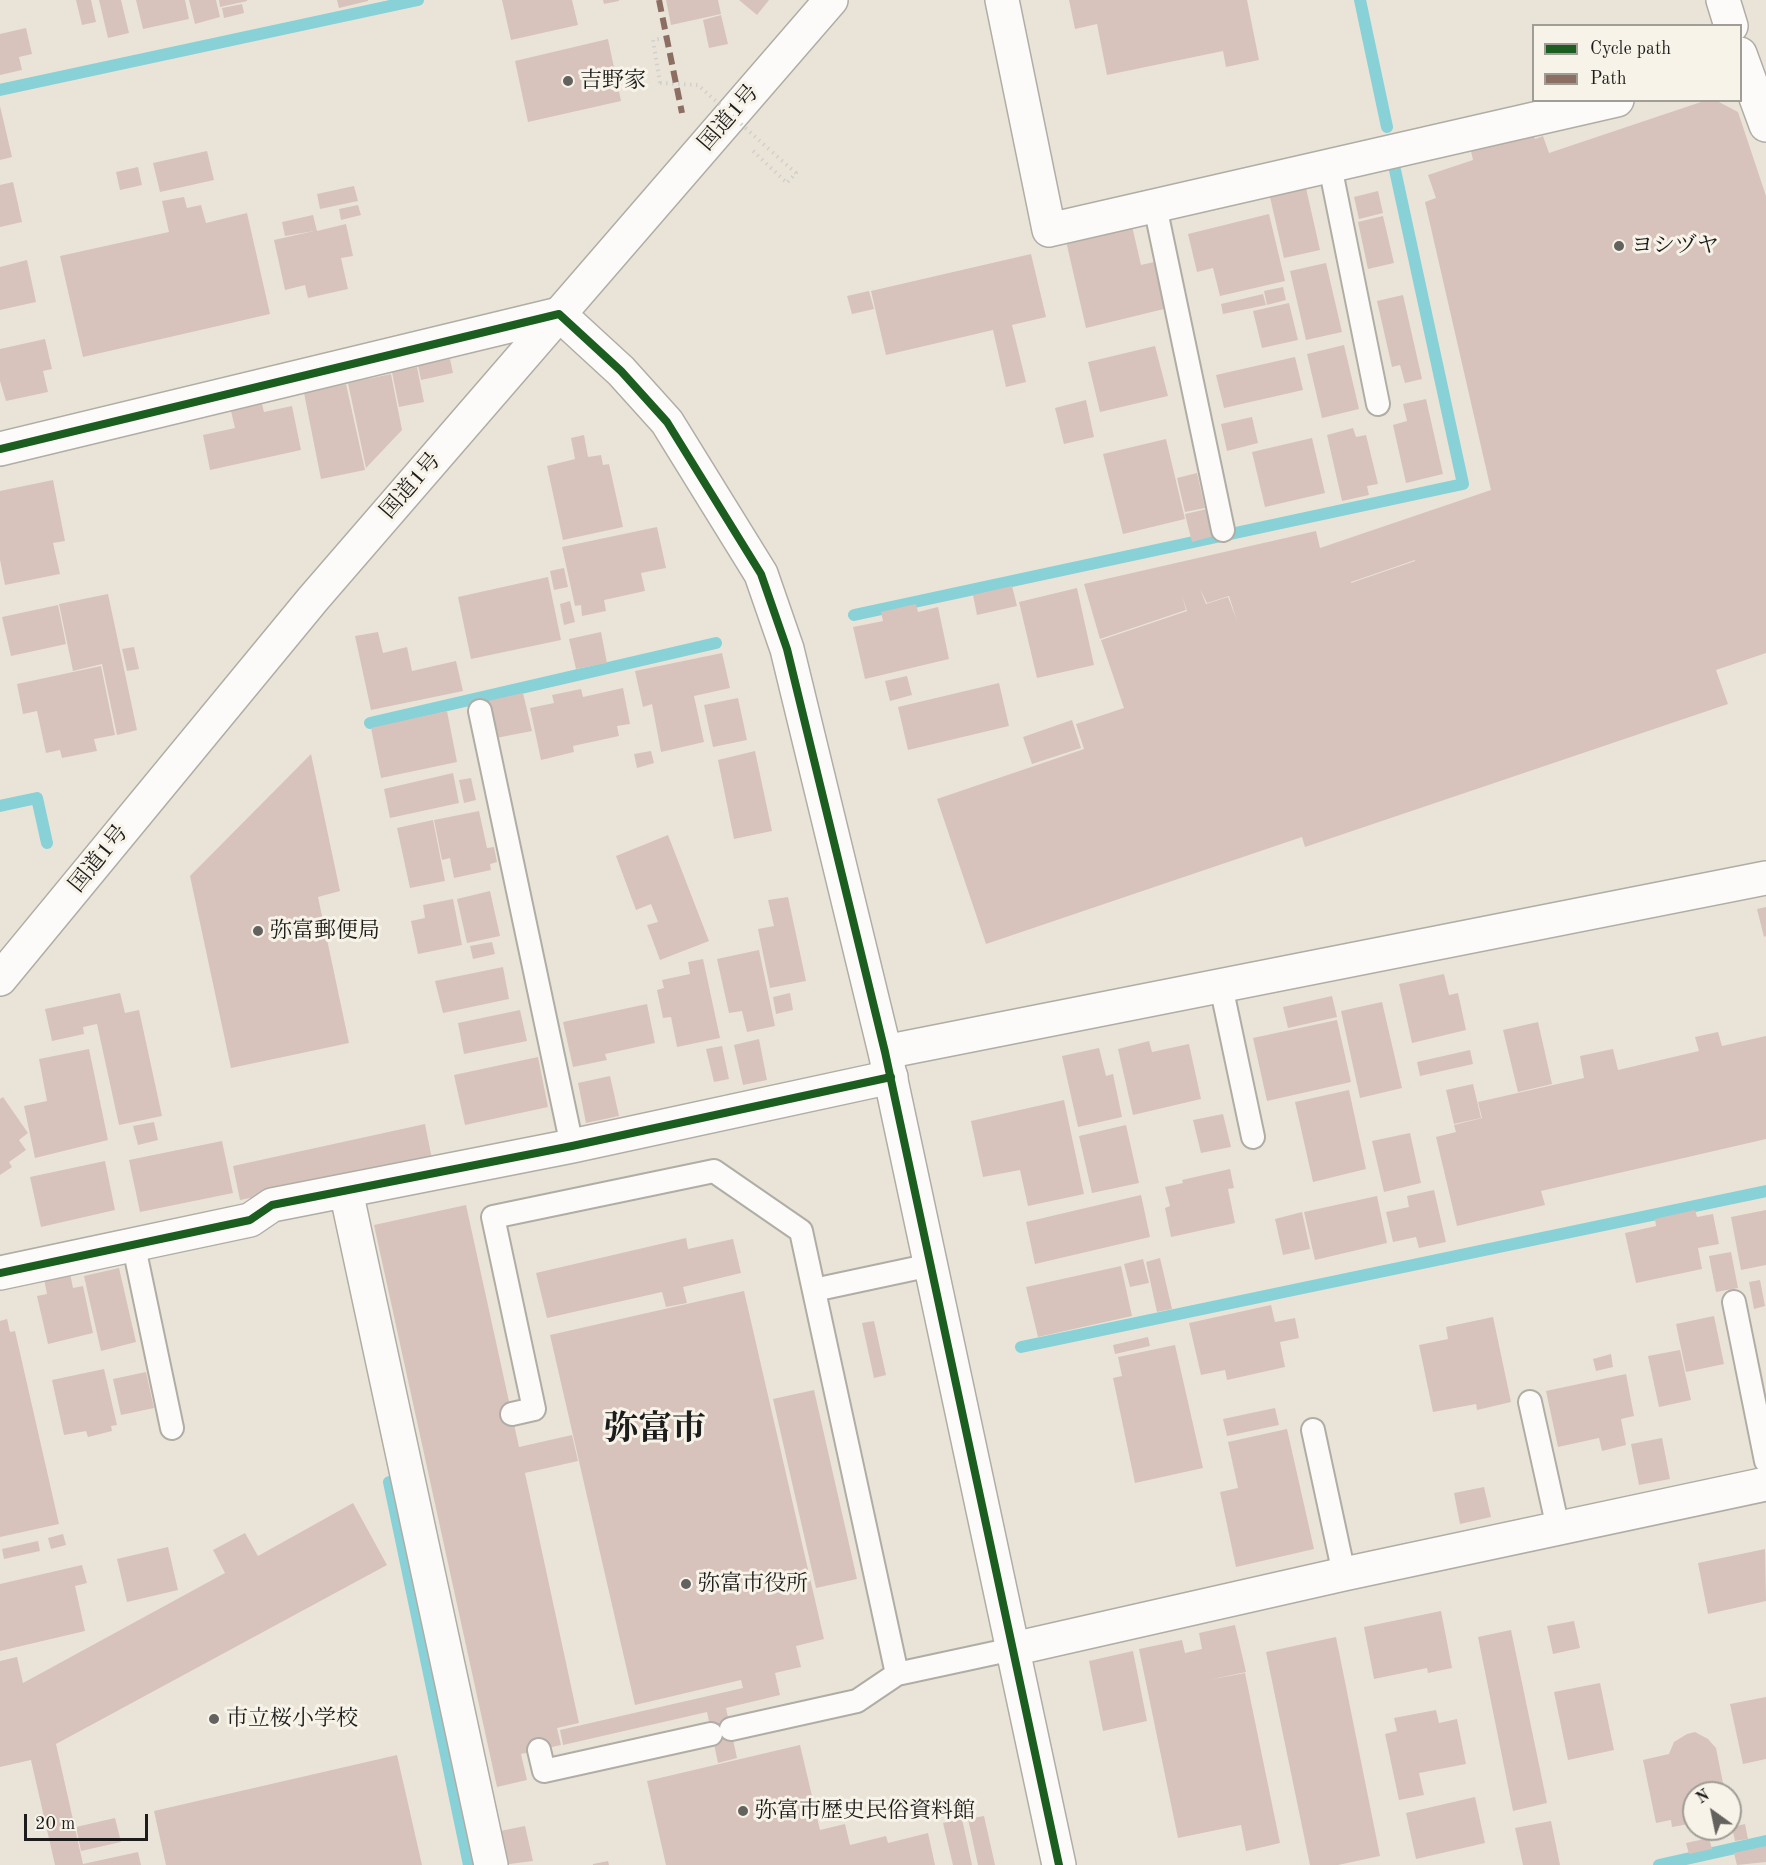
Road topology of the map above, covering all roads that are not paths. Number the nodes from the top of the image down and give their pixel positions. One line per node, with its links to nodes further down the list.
1 (831, 0): 10 (main road, 国道1号)
2 (1002, 0): 9 (main road)
3 (1723, 0): 4 (main road)
4 (1730, 24)
5 (1742, 66): 7 (main road)
6 (1608, 102): 8 (main road)
7 (1766, 125)
8 (1330, 166): 9 (main road); 11 (lane)
9 (1155, 206): 13 (lane)
10 (559, 314): 12 (main road); 16 (main road, 国道1号); 18 (main road)
11 (1378, 404)
12 (0, 448)
13 (1223, 530)
14 (480, 711): 20 (lane)
15 (1766, 878): 17 (main road)
16 (0, 979)
17 (1221, 986): 18 (main road); 19 (lane)
18 (888, 1064): 20 (main road); 23 (main road)
19 (1253, 1137)
20 (572, 1146): 21 (main road)
21 (346, 1191): 22 (main road); 38 (main road)
22 (134, 1247): 24 (main road); 29 (lane)
23 (931, 1265): 25 (lane); 35 (main road)
24 (0, 1274)
25 (814, 1290): 28 (lane); 36 (lane)
26 (1734, 1302): 31 (lane)
27 (1530, 1402): 33 (lane)
28 (512, 1414)
29 (172, 1428)
30 (1313, 1430): 34 (lane)
31 (1766, 1461)
32 (1766, 1484): 33 (main road)
33 (1558, 1528): 34 (main road)
34 (1344, 1574): 35 (main road)
35 (1013, 1649): 36 (lane); 39 (main road)
36 (897, 1674): 37 (lane)
37 (539, 1750)
38 (491, 1865)
39 (1059, 1865)

